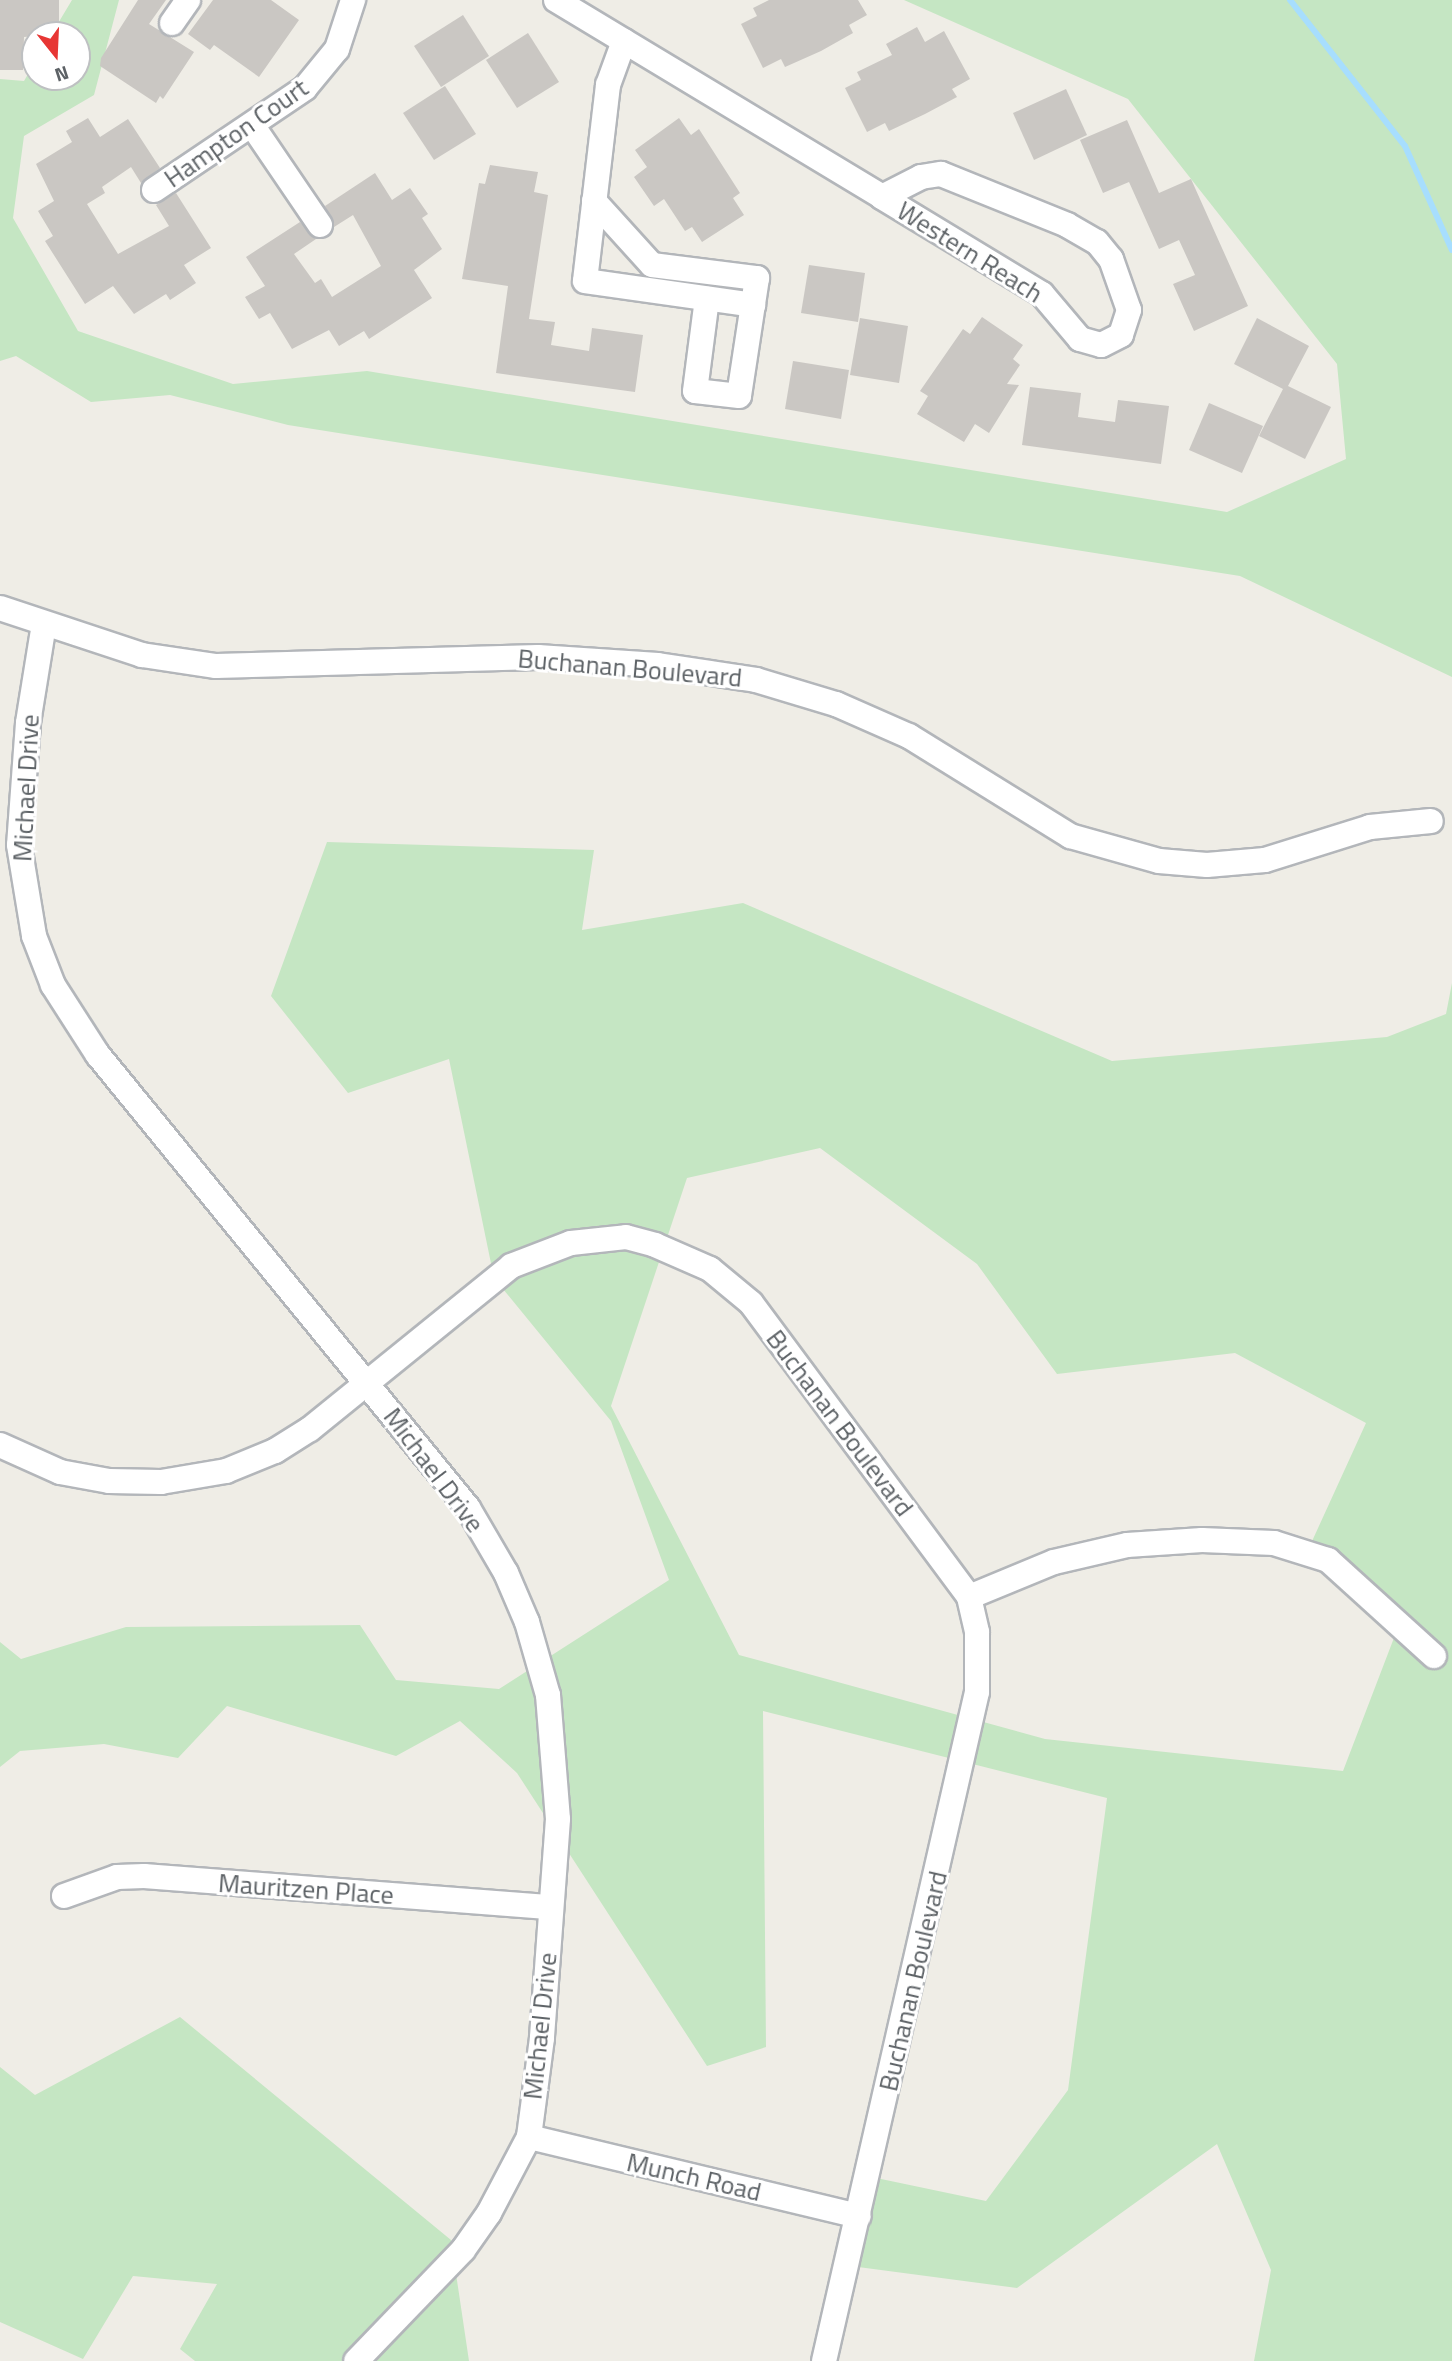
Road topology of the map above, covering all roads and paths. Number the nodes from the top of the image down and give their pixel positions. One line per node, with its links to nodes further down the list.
1 (188, 0): 4 (street)
2 (353, 0): 6 (street, Hampton Court)
3 (556, 0): 5 (street, Western Reach)
4 (172, 23)
5 (624, 41): 8 (street, Western Reach); 9 (street)
6 (252, 125): 7 (street, Hampton Court); 10 (street)
7 (154, 190)
8 (882, 197): 8 (street, Western Reach)
9 (594, 201): 11 (street); 12 (street)
10 (320, 225)
11 (652, 265): 12 (street); 14 (street)
12 (649, 290): 13 (street)
13 (707, 299): 14 (street); 14 (street)
14 (752, 306)
15 (0, 608): 16 (street, Buchanan Boulevard)
16 (44, 624): 17 (street, Buchanan Boulevard); 18 (street, Michael Drive)
17 (1431, 821)
18 (367, 1383): 19 (street, Buchanan Boulevard); 20 (street, Buchanan Boulevard); 23 (street, Michael Drive)
19 (0, 1445)
20 (970, 1597): 21 (street); 25 (street, Buchanan Boulevard)
21 (1434, 1656)
22 (64, 1896): 23 (street, Mauritzen Place)
23 (551, 1907): 24 (street, Michael Drive)
24 (529, 2137): 25 (street, Munch Road); 26 (street, Michael Drive)
25 (859, 2216): 27 (street, Buchanan Boulevard)
26 (356, 2361)
27 (824, 2361)

